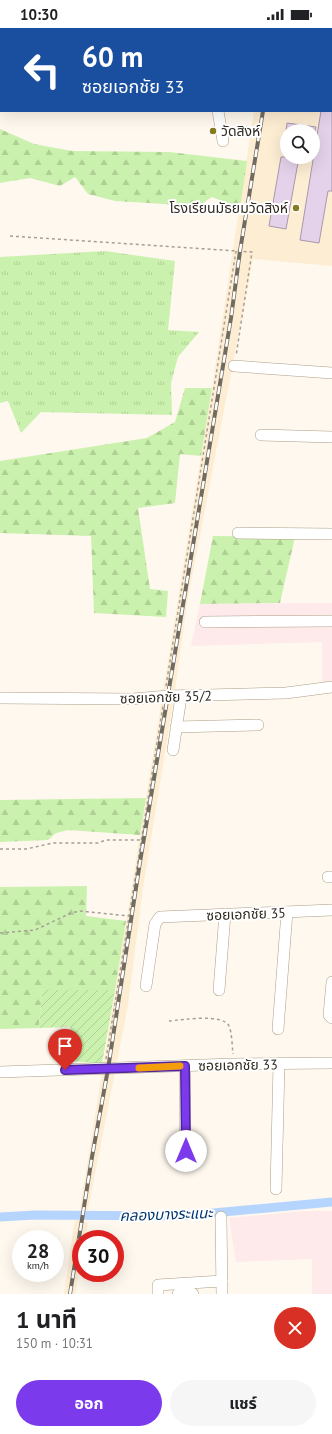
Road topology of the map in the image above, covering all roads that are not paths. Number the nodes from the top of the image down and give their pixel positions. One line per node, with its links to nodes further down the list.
1 (218, 112): 2 (street)
2 (223, 141)
3 (234, 366): 4 (street)
4 (332, 374)
5 (261, 435): 6 (street)
6 (332, 437)
7 (238, 533): 8 (street)
8 (332, 534)
9 (332, 621): 10 (street)
10 (205, 622)
11 (332, 688): 12 (street, ซอยเอกชัย 35/2)
12 (182, 697): 13 (street, ซอยเอกชัย 35/2); 15 (street)
13 (0, 698)
14 (258, 725): 15 (street)
15 (176, 727): 16 (street)
16 (173, 750)
17 (332, 910): 18 (street, ซอยเอกชัย 35)
18 (287, 912): 19 (street, ซอยเอกชัย 35); 24 (street)
19 (225, 914): 21 (street, ซอยเอกชัย 35); 22 (street)
20 (332, 982): 23 (street)
21 (146, 986)
22 (218, 990)
23 (332, 1018)
24 (278, 1029)
25 (332, 1063): 26 (street, ซอยเอกชัย 33)
26 (279, 1064): 27 (street, ซอยเอกชัย 33); 30 (street)
27 (185, 1066): 28 (street, ซอยเอกชัย 33); 29 (street)
28 (0, 1072)
29 (186, 1166)
30 (276, 1189)
31 (221, 1217): 32 (street)
32 (222, 1282): 33 (street); 36 (street)
33 (158, 1294)
34 (178, 1294): 35 (street)
35 (193, 1294)
36 (222, 1294)

